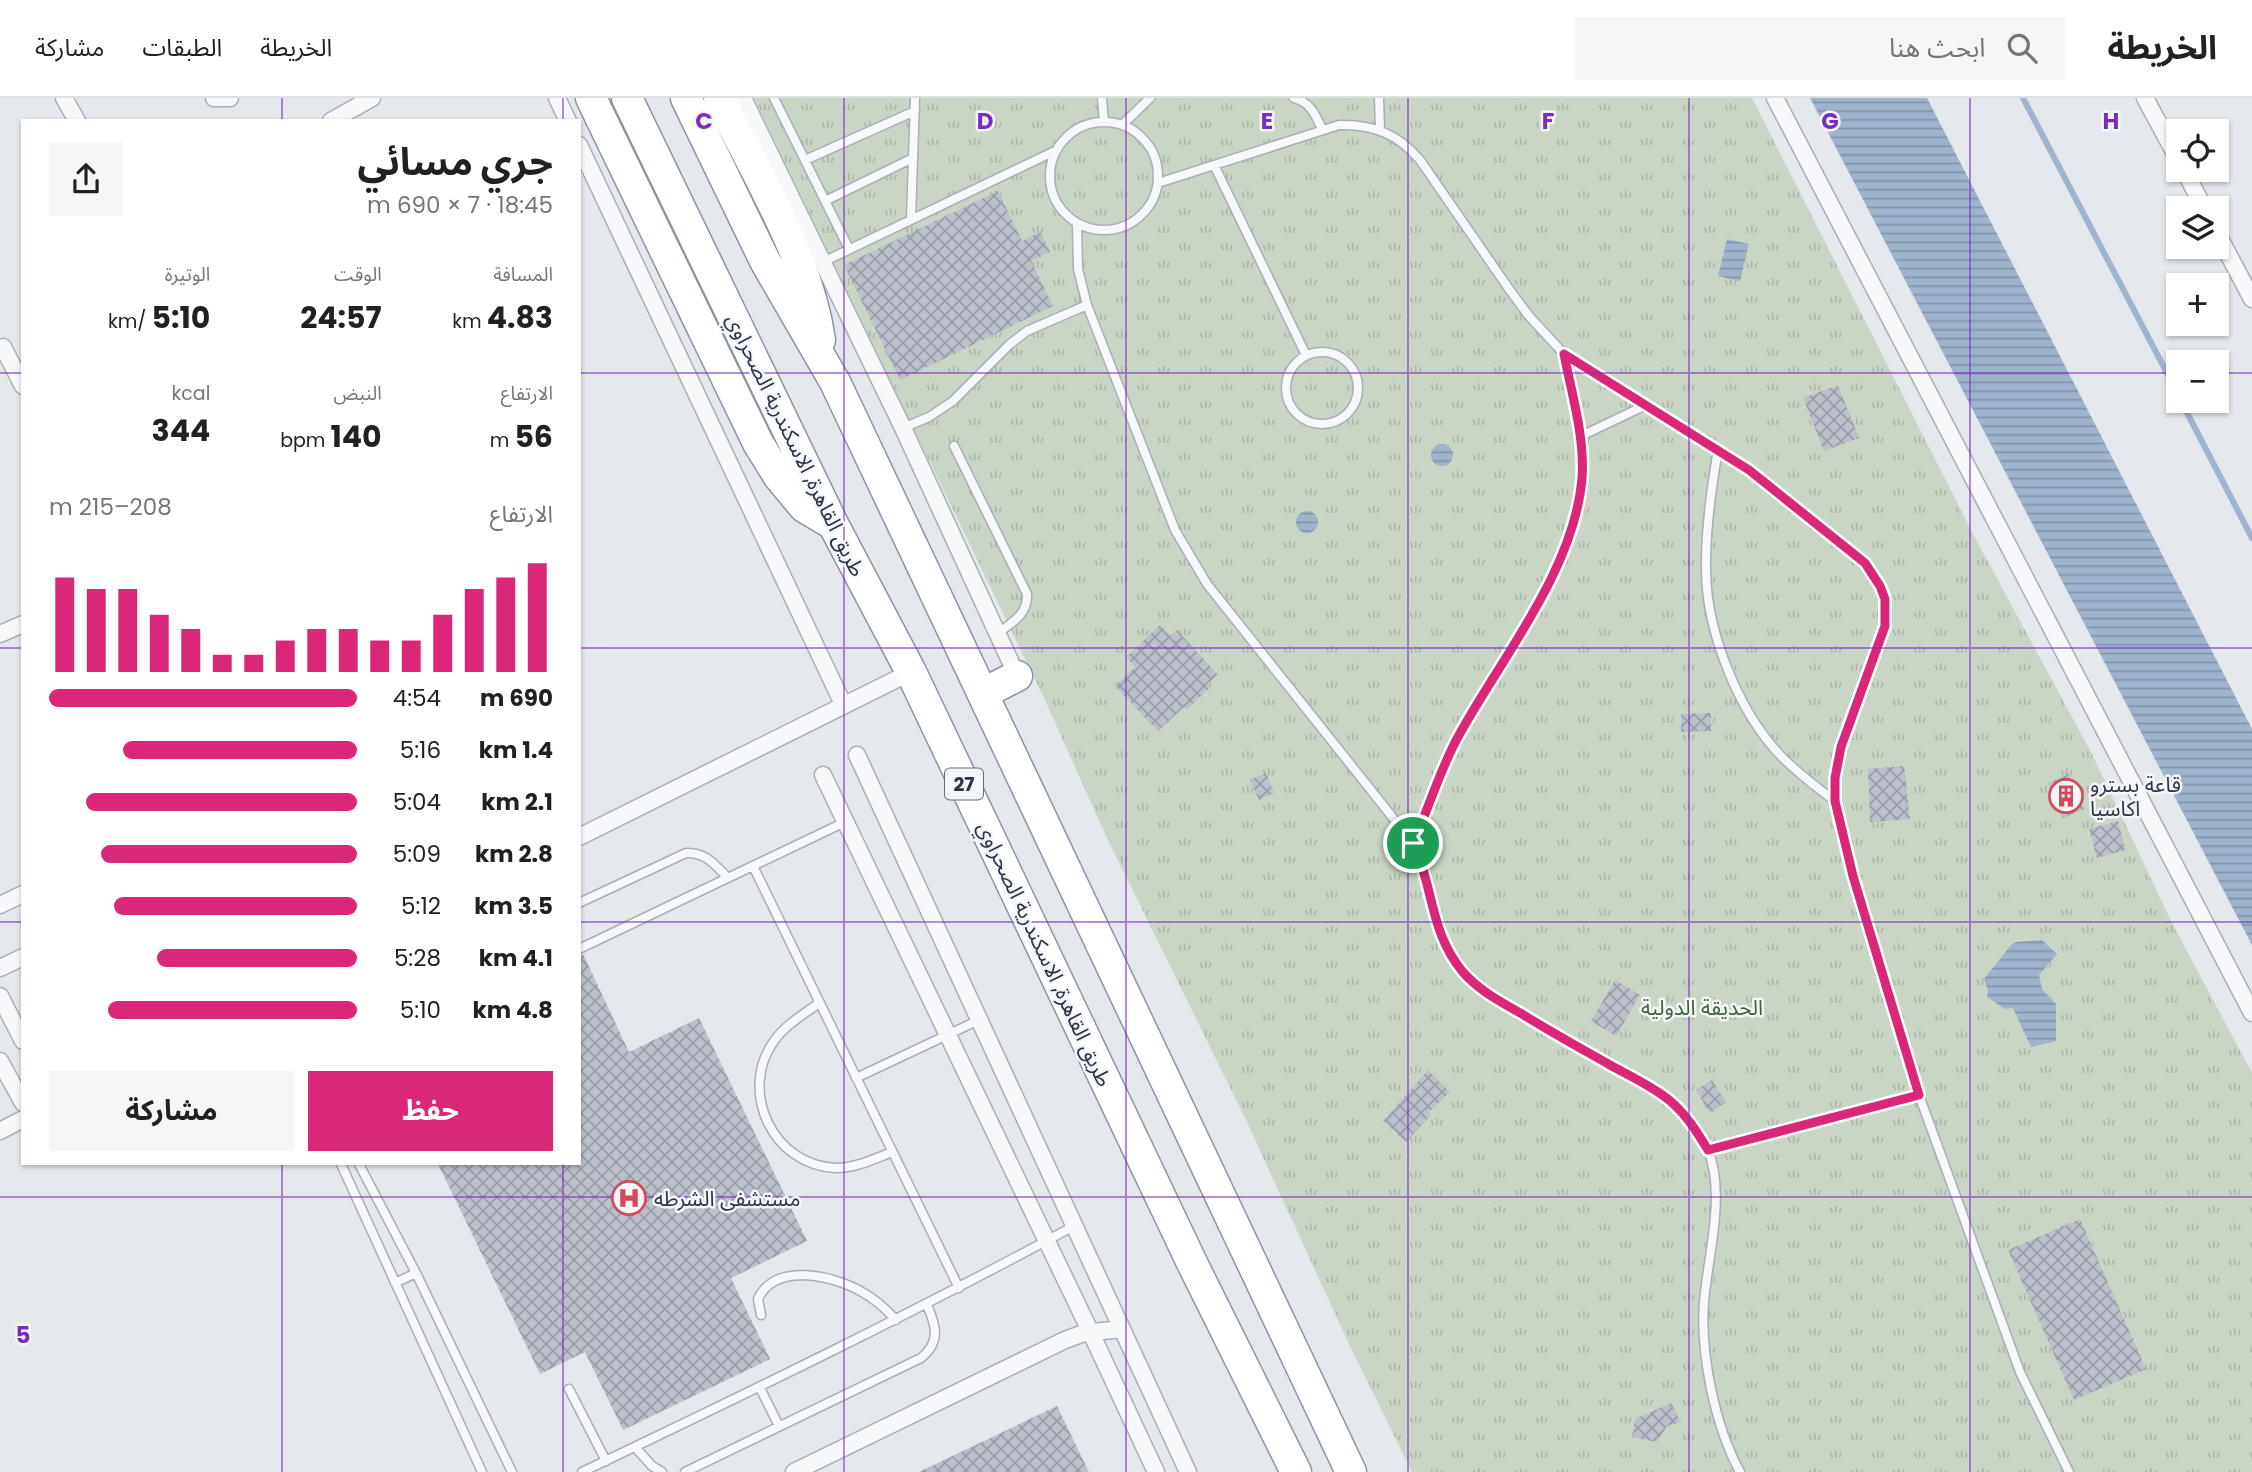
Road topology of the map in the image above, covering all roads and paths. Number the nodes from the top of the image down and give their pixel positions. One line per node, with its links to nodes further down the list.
1 (64, 98): 20 (street)
2 (214, 98): 3 (street)
3 (230, 98)
4 (372, 98): 21 (street)
5 (557, 98): 22 (street)
6 (591, 98): 52 (highway)
7 (627, 98): 52 (highway, طريق القاهرة, الاسكندرية الصحراوي / 27)
8 (686, 98): 45 (highway)
9 (719, 98): 45 (highway)
10 (743, 98): 39 (street)
11 (774, 98): 31 (lane)
12 (915, 98): 19 (lane)
13 (1102, 98): 23 (lane)
14 (1150, 98): 24 (lane)
15 (1294, 98): 25 (lane)
16 (1378, 98): 26 (lane)
17 (1775, 98): 76 (street)
18 (2145, 98): 27 (street)
19 (915, 111): 30 (lane); 31 (lane)
20 (76, 119)
21 (335, 119)
22 (567, 119)
23 (1104, 122): 24 (lane); 29 (lane)
24 (1122, 125): 33 (lane)
25 (1322, 129): 26 (lane); 32 (lane)
26 (1380, 130): 43 (lane)
27 (2166, 137)
28 (581, 149): 59 (street)
29 (1057, 150): 35 (lane); 36 (lane)
30 (913, 158): 34 (lane); 35 (lane)
31 (805, 160): 34 (lane)
32 (1214, 165): 33 (lane); 44 (lane)
33 (1158, 183): 36 (lane)
34 (825, 201): 37 (lane)
35 (911, 219): 37 (lane)
36 (1077, 223): 41 (lane)
37 (849, 249): 39 (lane)
38 (2229, 256): 40 (street)
39 (822, 262): 48 (street)
40 (2252, 299)
41 (1087, 304): 48 (lane); 65 (lane)
42 (0, 348): 46 (street)
43 (1564, 354): 47 (lane); 49 (lane)
44 (1306, 355): 44 (lane)
45 (822, 358): 58 (highway)
46 (21, 382)
47 (1644, 406): 49 (lane); 51 (lane)
48 (903, 429): 54 (street)
49 (1581, 436): 65 (lane)
50 (954, 446): 54 (lane)
51 (1718, 450): 62 (lane); 62 (lane)
52 (833, 524): 56 (highway, طريق القاهرة, الاسكندرية الصحراوي / 27)
53 (21, 625): 55 (street)
54 (997, 633): 57 (street)
55 (0, 634)
56 (911, 672): 59 (street); 113 (highway, طريق القاهرة, الاسكندرية الصحراوي / 27)
57 (1017, 676): 58 (highway)
58 (984, 693): 114 (highway)
59 (843, 705): 64 (street)
60 (857, 755): 77 (street)
61 (823, 775): 63 (street)
62 (1835, 801): 82 (lane)
63 (845, 822): 66 (lane); 78 (street)
64 (581, 836)
65 (1413, 843): 86 (lane)
66 (753, 866): 67 (lane); 75 (lane)
67 (728, 878): 69 (lane); 71 (lane)
68 (21, 895): 70 (street)
69 (581, 902)
70 (0, 905)
71 (581, 948)
72 (21, 958): 73 (street)
73 (0, 968)
74 (0, 996): 79 (street)
75 (819, 1003): 81 (lane); 87 (lane)
76 (2252, 1013)
77 (979, 1020): 78 (lane); 90 (street)
78 (948, 1034): 81 (lane); 91 (street)
79 (21, 1037)
80 (0, 1061): 83 (street)
81 (856, 1078): 87 (lane)
82 (1919, 1095): 86 (lane); 116 (lane)
83 (21, 1098)
84 (21, 1120): 85 (street)
85 (0, 1131)
86 (1708, 1150): 115 (lane)
87 (892, 1152): 94 (lane)
88 (341, 1165): 93 (lane)
89 (360, 1165): 92 (lane)
90 (1074, 1226): 91 (lane); 98 (street)
91 (1047, 1241): 94 (lane); 99 (street)
92 (416, 1273): 93 (lane); 106 (lane)
93 (395, 1283): 105 (lane)
94 (959, 1288): 95 (lane)
95 (927, 1305): 97 (lane); 102 (lane)
96 (761, 1315): 97 (lane)
97 (896, 1320): 100 (lane)
98 (1122, 1329): 99 (street); 112 (street)
99 (1091, 1333): 110 (street); 111 (street)
100 (760, 1388): 102 (lane); 103 (lane)
101 (569, 1389): 104 (lane)
102 (779, 1426): 109 (lane)
103 (635, 1447): 104 (lane); 108 (lane)
104 (606, 1461): 107 (lane)
105 (482, 1472)
106 (512, 1472)
107 (582, 1472)
108 (662, 1472)
109 (685, 1472)
110 (794, 1472)
111 (1156, 1472)
112 (1188, 1472)
113 (1296, 1472)
114 (1351, 1472)
115 (1740, 1472)
116 (2069, 1472)

